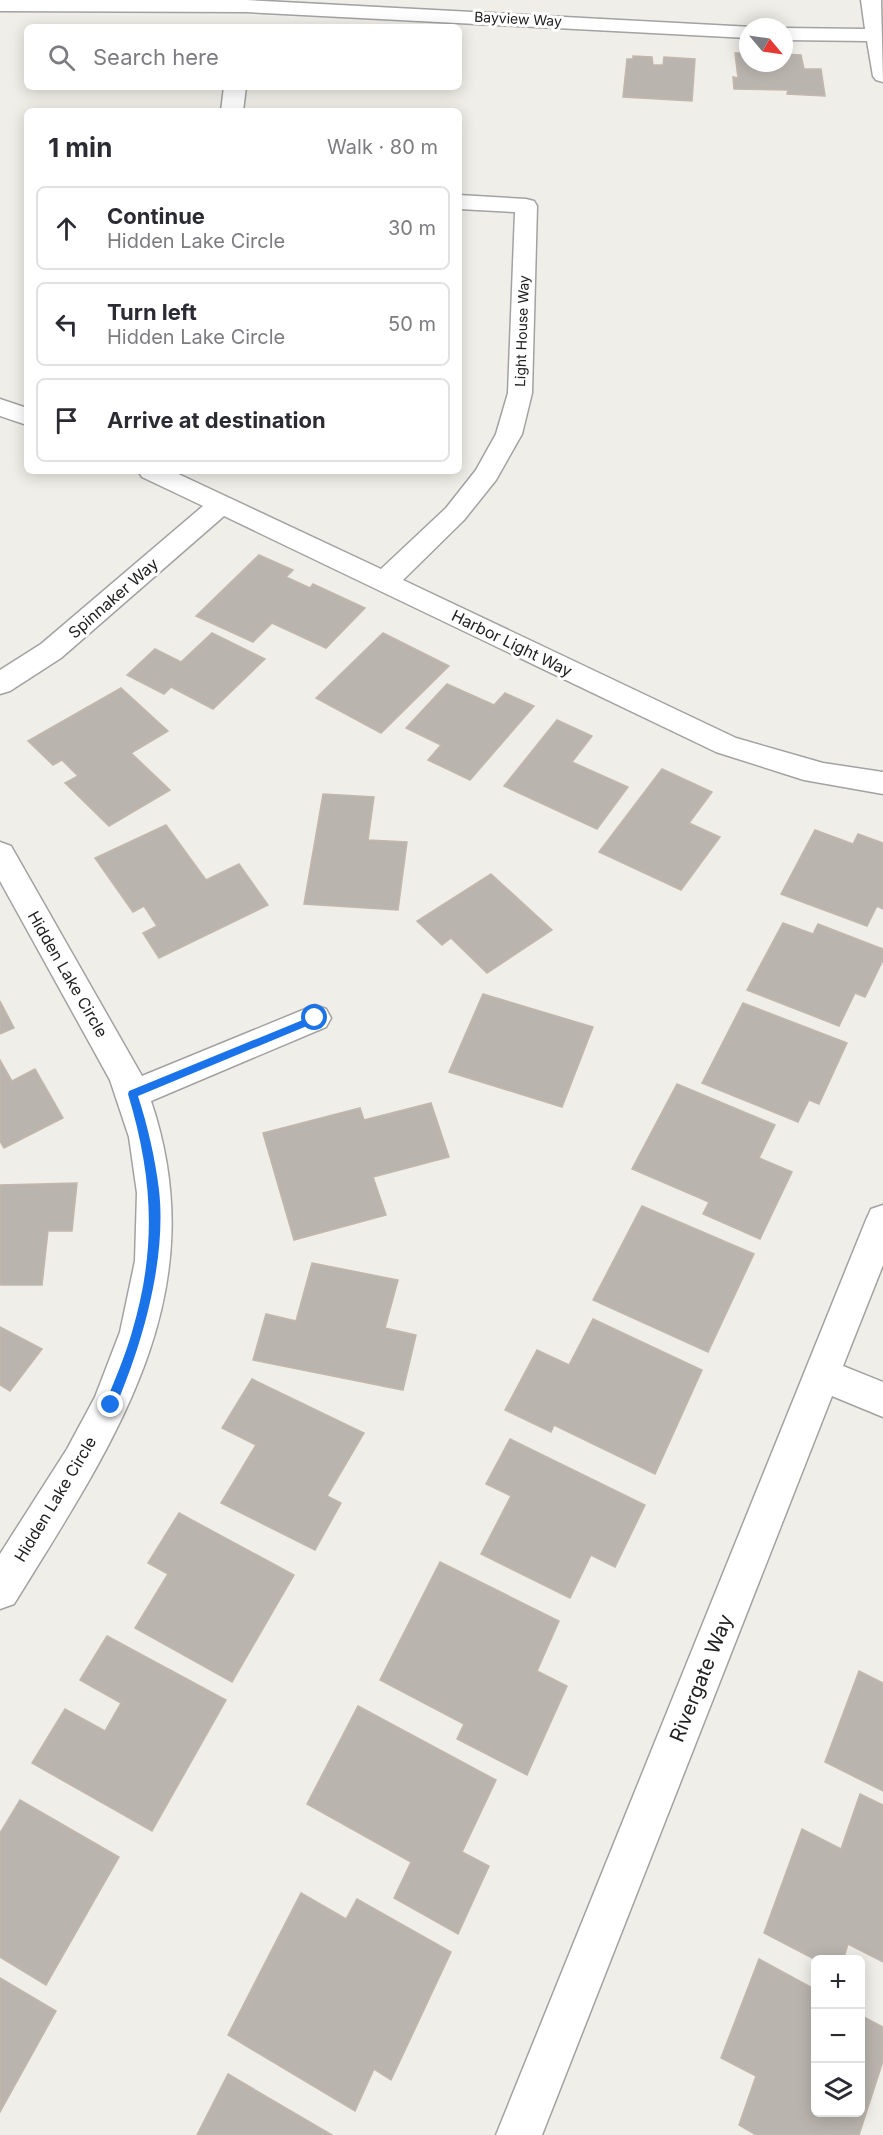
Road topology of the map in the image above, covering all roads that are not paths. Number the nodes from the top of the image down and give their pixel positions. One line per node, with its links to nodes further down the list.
1 (871, 0): 7 (street)
2 (0, 5): 3 (street, Bayview Way)
3 (246, 6): 4 (street); 5 (street, Bayview Way)
4 (243, 24)
5 (739, 32)
6 (793, 34): 7 (street)
7 (876, 35): 8 (street)
8 (883, 75)
9 (235, 90): 10 (street)
10 (232, 108)
11 (462, 202): 16 (street, Light House Way)
12 (0, 408): 13 (street)
13 (24, 416)
14 (157, 474): 15 (street, Harbor Light Way)
15 (222, 504): 16 (street, Harbor Light Way); 17 (street, Spinnaker Way)
16 (384, 582): 18 (street, Harbor Light Way)
17 (0, 684)
18 (883, 783)
19 (0, 854): 21 (street, Hidden Lake Circle)
20 (315, 1018): 21 (street)
21 (133, 1094): 25 (street, Hidden Lake Circle)
22 (883, 1220): 23 (street, Rivergate Way)
23 (822, 1374): 24 (street); 26 (street, Rivergate Way)
24 (883, 1400)
25 (0, 1590)
26 (519, 2135)

